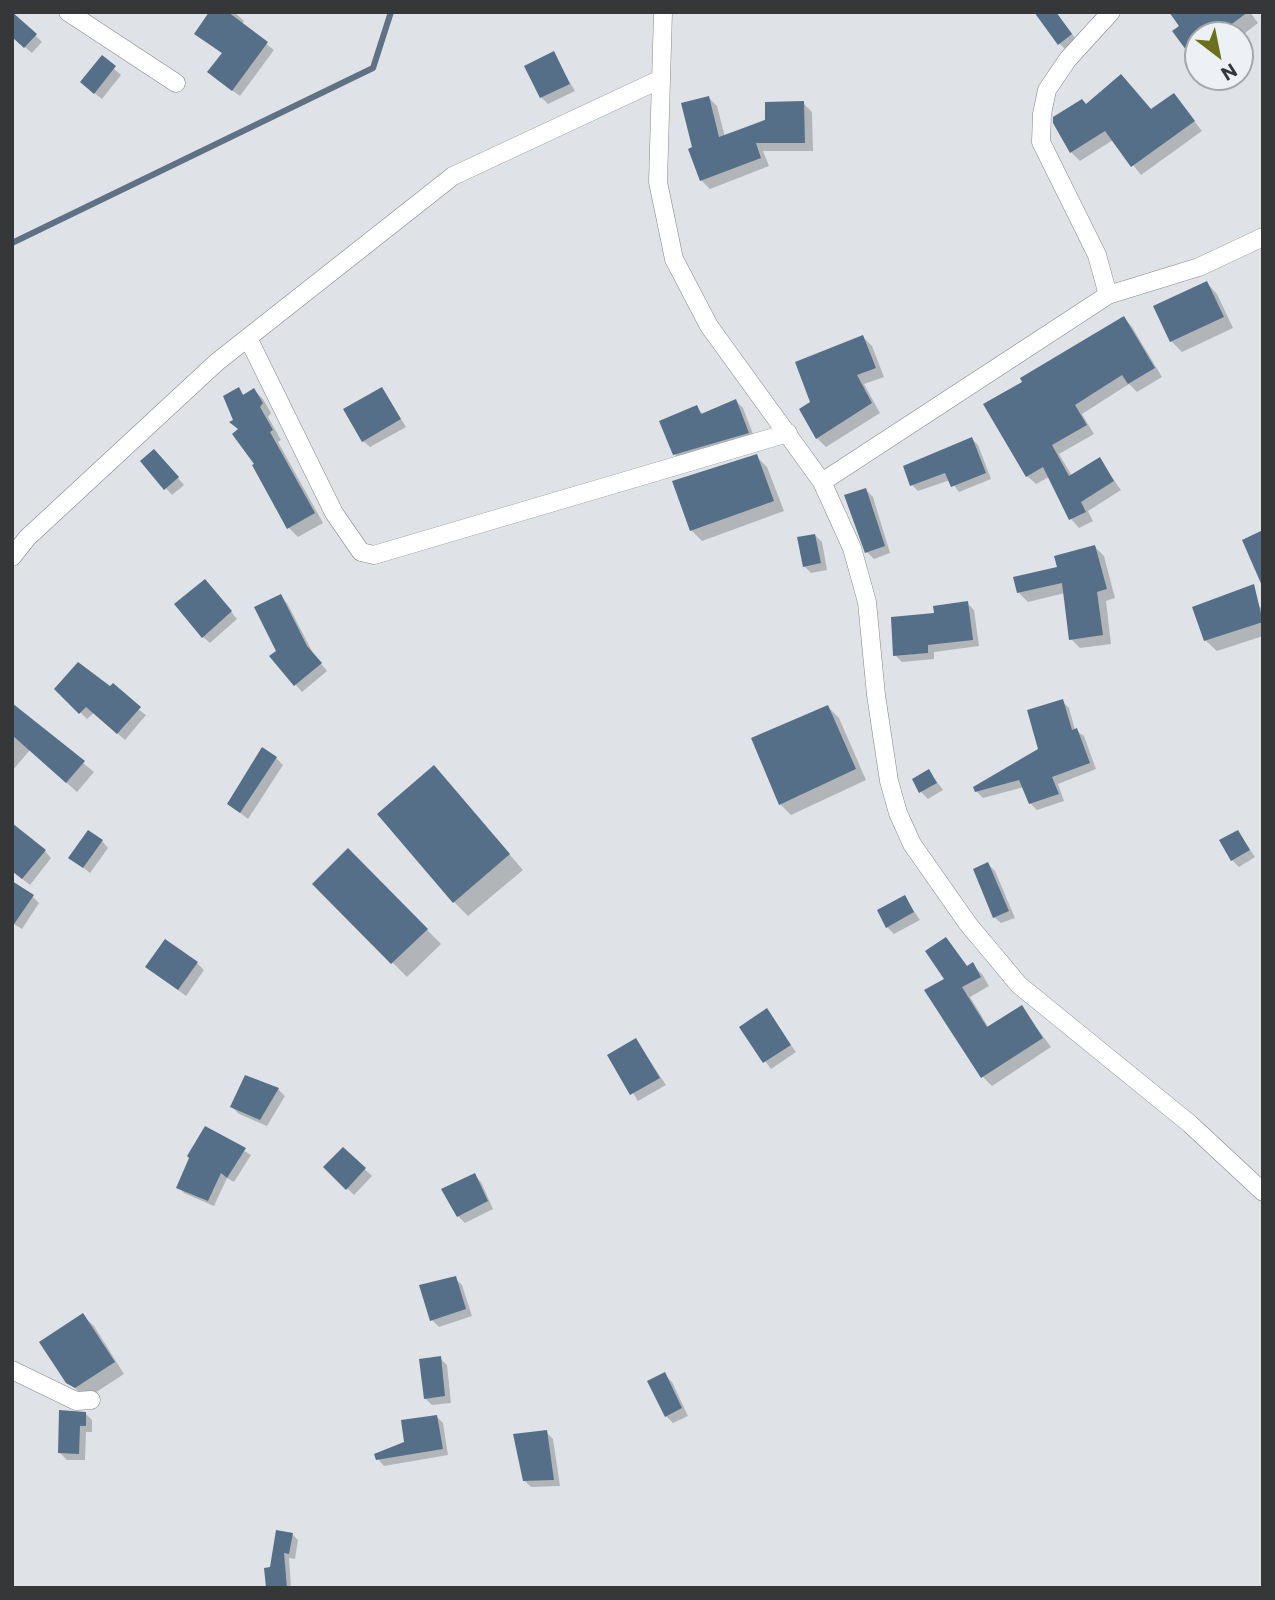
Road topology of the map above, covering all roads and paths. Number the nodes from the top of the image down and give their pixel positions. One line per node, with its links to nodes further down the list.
1 (68, 12): 5 (street)
2 (663, 12): 4 (street)
3 (1111, 12): 7 (street)
4 (661, 79): 8 (street); 9 (street)
5 (176, 83)
6 (1263, 237): 7 (street)
7 (1108, 295): 10 (street)
8 (248, 338): 9 (street); 11 (street)
9 (788, 433): 10 (street)
10 (822, 482): 12 (street)
11 (12, 557)
12 (1263, 1192)
13 (12, 1370): 14 (street)
14 (91, 1400)

